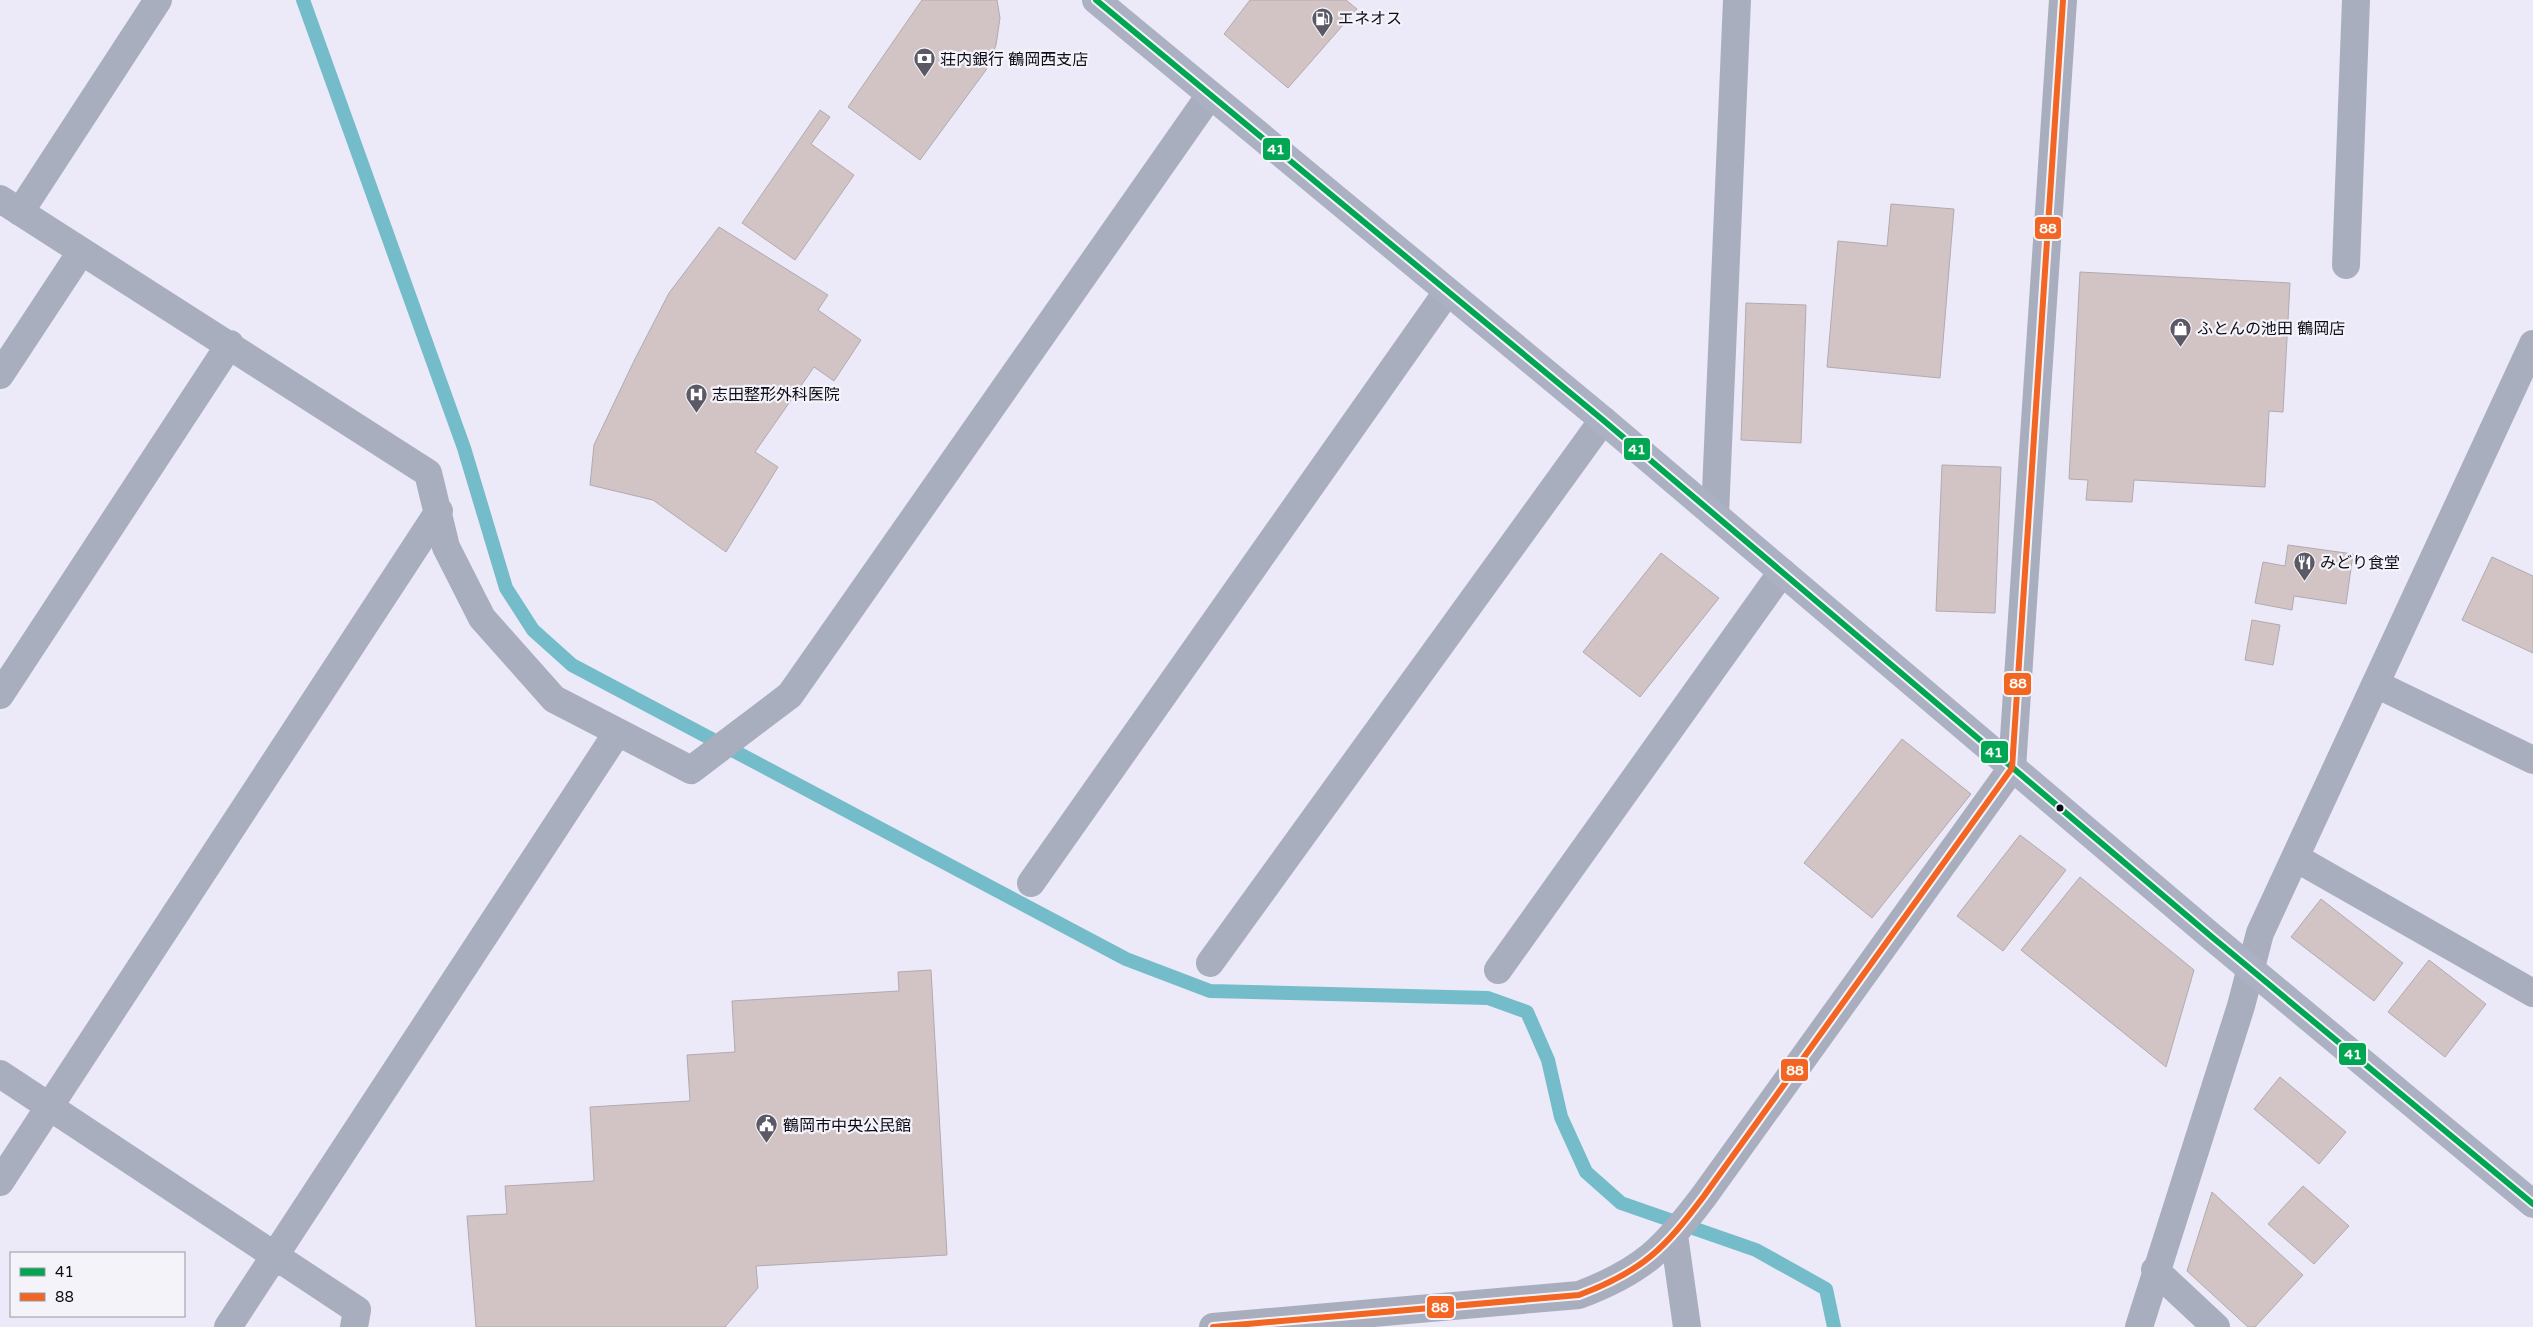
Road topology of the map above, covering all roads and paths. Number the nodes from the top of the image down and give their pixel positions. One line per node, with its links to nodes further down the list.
1 (158, 0): 7 (street)
2 (1096, 0): 6 (main road)
3 (1737, 0): 16 (street)
4 (2063, 0): 22 (street)
5 (2356, 0): 9 (street)
6 (1210, 95): 10 (main road); 20 (street)
7 (10, 205): 8 (street)
8 (81, 252): 11 (street); 13 (street)
9 (2346, 265)
10 (1447, 292): 14 (main road); 24 (street)
11 (230, 344): 15 (street); 19 (street)
12 (2533, 344): 18 (street)
13 (0, 375)
14 (1603, 420): 16 (main road); 25 (street)
15 (439, 511): 20 (street); 30 (street)
16 (1715, 515): 17 (main road)
17 (1782, 572): 22 (main road); 27 (street)
18 (2376, 684): 21 (street); 23 (street)
19 (0, 695)
20 (617, 733): 34 (street)
21 (2533, 760)
22 (2012, 768): 26 (main road); 33 (street)
23 (2296, 858): 26 (street); 28 (street)
24 (1031, 883)
25 (1210, 963)
26 (2251, 968): 32 (main road); 35 (street)
27 (1498, 970)
28 (2533, 993)
29 (0, 1074): 30 (street)
30 (49, 1107): 31 (street); 34 (street)
31 (0, 1182)
32 (2533, 1204)
33 (1676, 1233): 36 (street); 40 (street)
34 (275, 1255): 37 (street); 38 (street)
35 (2156, 1270): 41 (street); 42 (street)
36 (1360, 1320): 39 (street)
37 (228, 1327)
38 (354, 1327)
39 (1213, 1327)
40 (1687, 1327)
41 (2139, 1327)
42 (2216, 1327)

